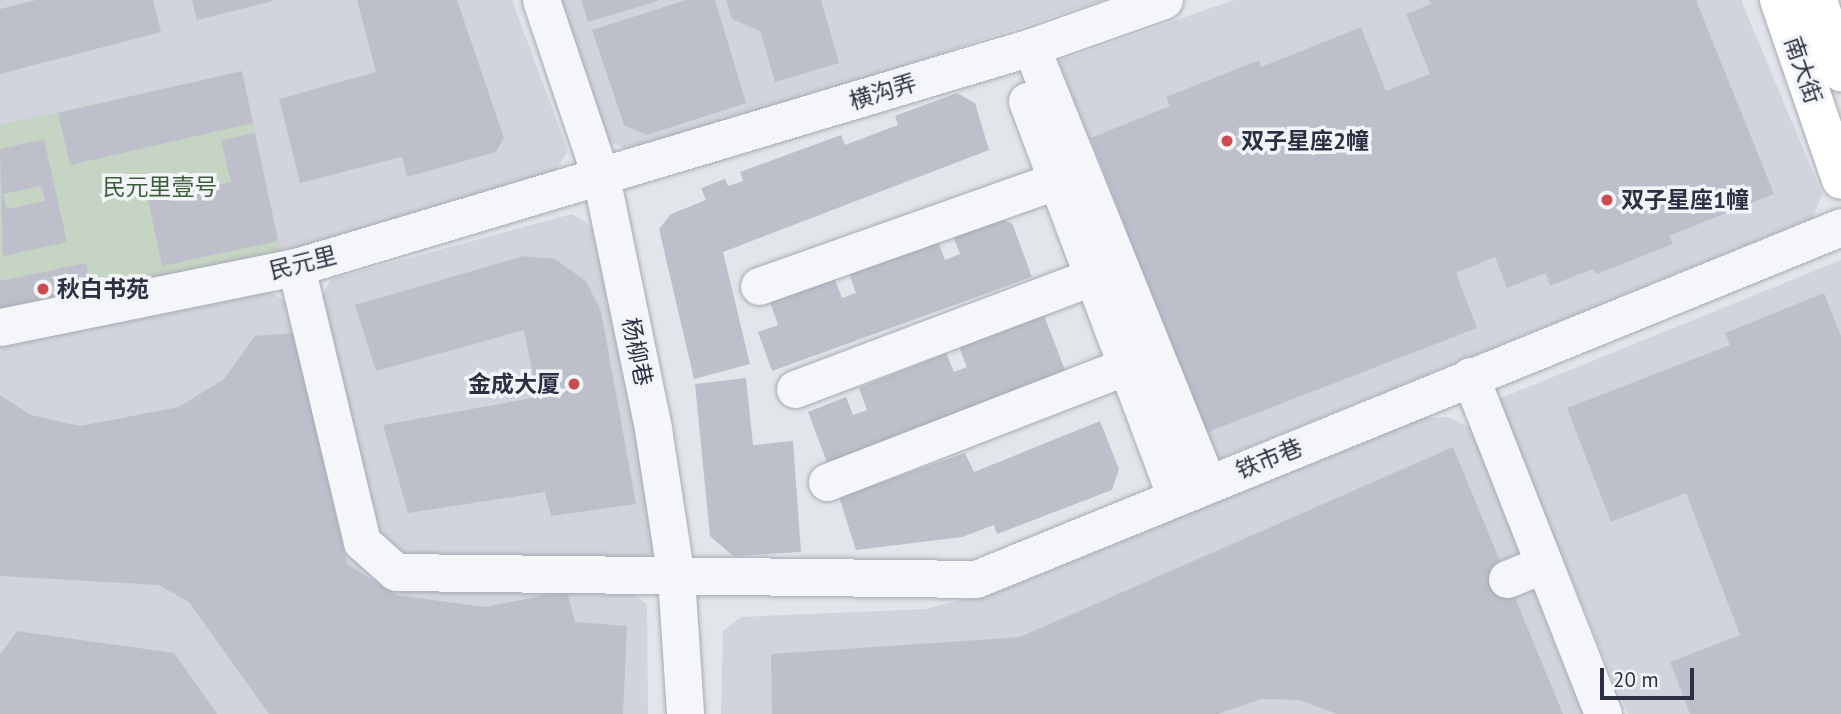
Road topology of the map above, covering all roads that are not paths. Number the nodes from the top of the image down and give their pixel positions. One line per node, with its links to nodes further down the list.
1 (541, 0): 8 (street, 杨柳巷)
2 (1164, 0): 5 (street, 横沟弄)
3 (1779, 0): 9 (main road, 南大街)
4 (1818, 0): 6 (main road, 南大街)
5 (1031, 47): 8 (street, 横沟弄); 20 (street)
6 (1841, 72)
7 (1027, 101): 10 (street)
8 (601, 177): 12 (street, 民元里); 22 (street, 杨柳巷)
9 (1841, 180)
10 (1056, 181): 13 (street); 14 (street)
11 (1841, 227): 17 (street, 铁市巷)
12 (296, 267): 15 (street, 民元里); 22 (street, 铁市巷)
13 (1092, 277): 16 (street); 18 (street)
14 (759, 286)
15 (0, 327)
16 (1126, 366): 19 (street); 20 (street)
17 (1470, 376): 20 (street, 铁市巷); 21 (street)
18 (795, 389)
19 (827, 482)
20 (1192, 490): 22 (street, 铁市巷)
21 (1544, 564): 23 (street); 25 (street)
22 (676, 576): 24 (street, 杨柳巷)
23 (1507, 579)
24 (685, 714)
25 (1602, 714)

